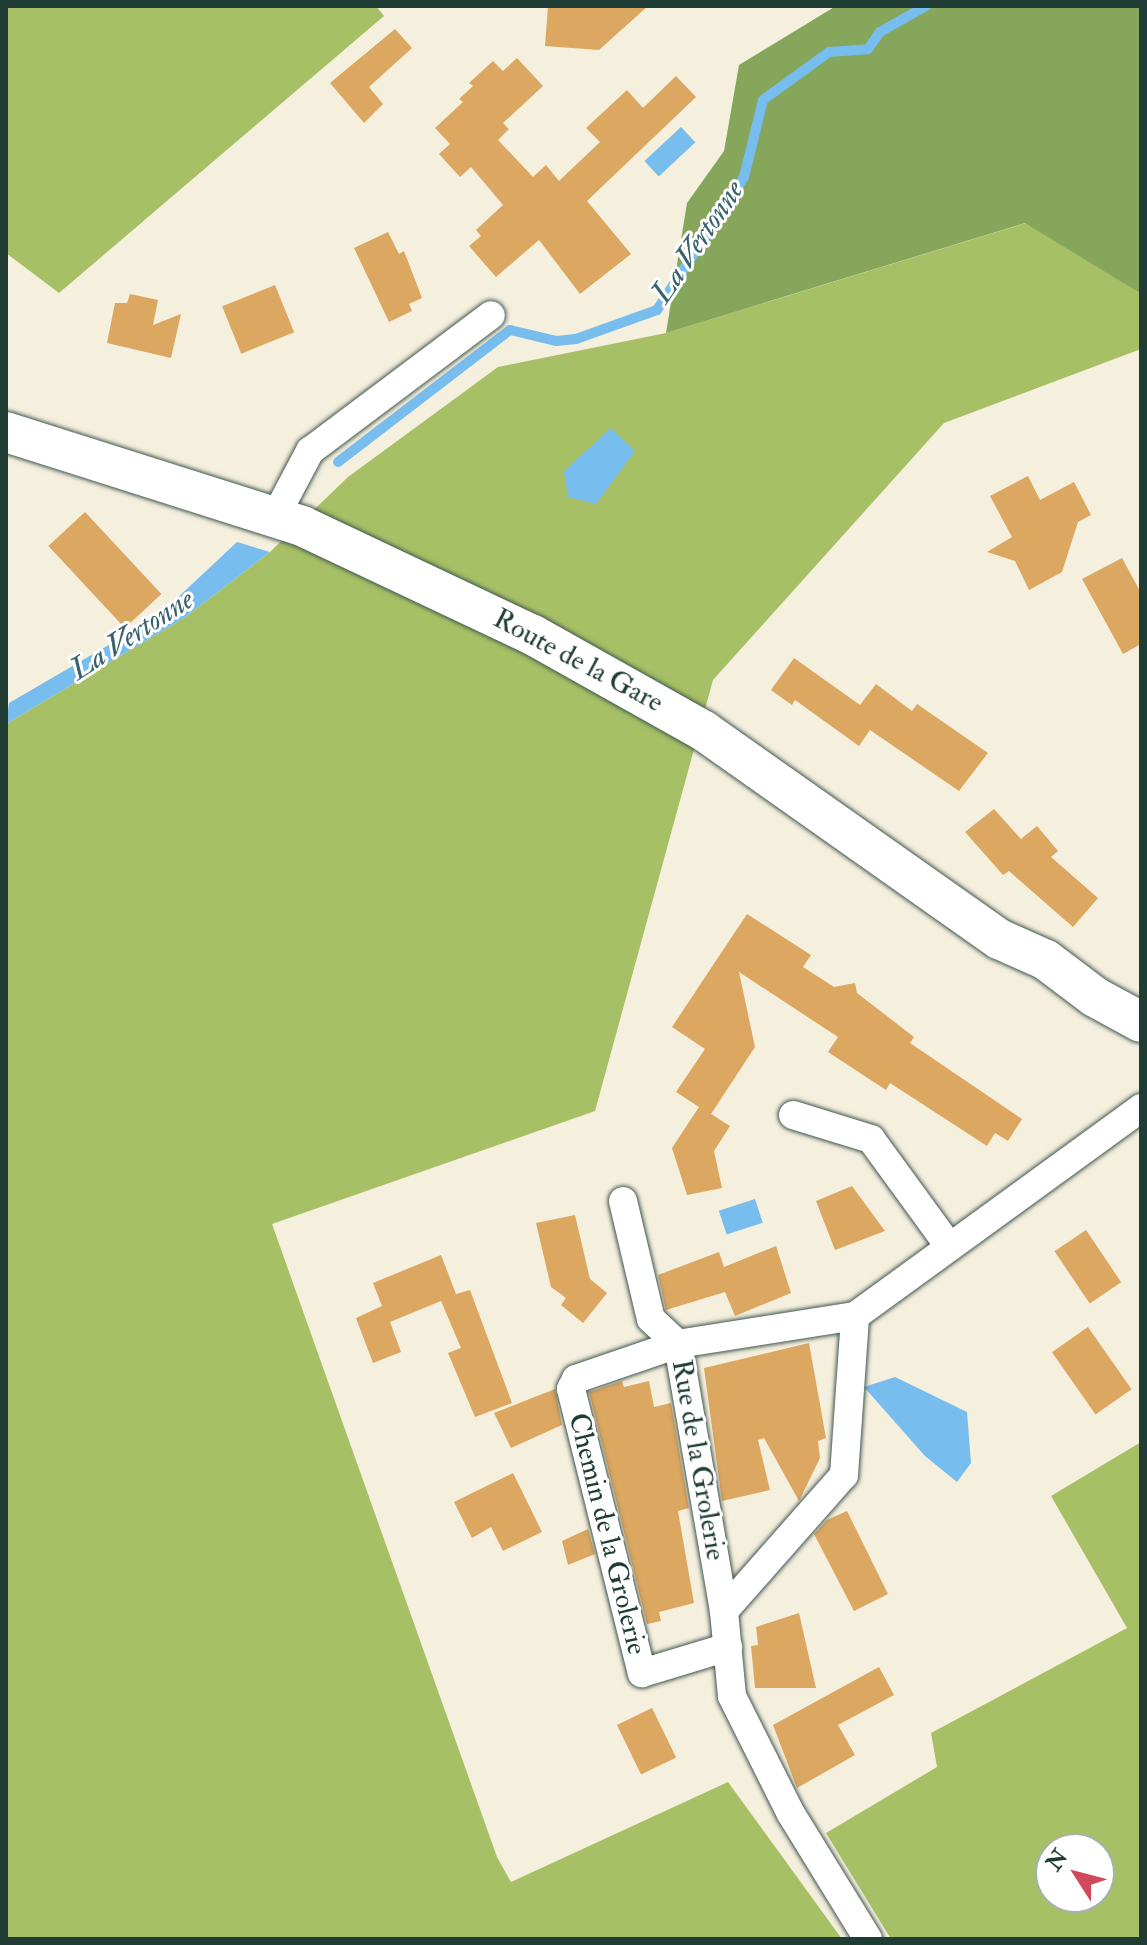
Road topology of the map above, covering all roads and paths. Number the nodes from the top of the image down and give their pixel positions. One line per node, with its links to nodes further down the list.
1 (491, 315): 3 (street)
2 (6, 432): 3 (street, Route de la Gare)
3 (275, 517): 4 (street, Route de la Gare)
4 (1095, 997): 5 (street, Route de la Gare); 6 (street, Route de la Gare)
5 (1141, 1022)
6 (1141, 1051)
7 (1141, 1108): 10 (street, Rue de la Grolerie)
8 (793, 1115): 10 (street)
9 (623, 1201): 12 (street)
10 (949, 1246): 11 (street, Rue de la Grolerie)
11 (855, 1316): 12 (street, Rue de la Grolerie); 13 (street, Rue de la Grolerie)
12 (678, 1344): 13 (street, Rue de la Grolerie); 14 (street, Chemin de la Grolerie)
13 (724, 1611): 14 (street, Rue de la Grolerie)
14 (728, 1647): 15 (street, Rue de la Grolerie)
15 (868, 1939)

